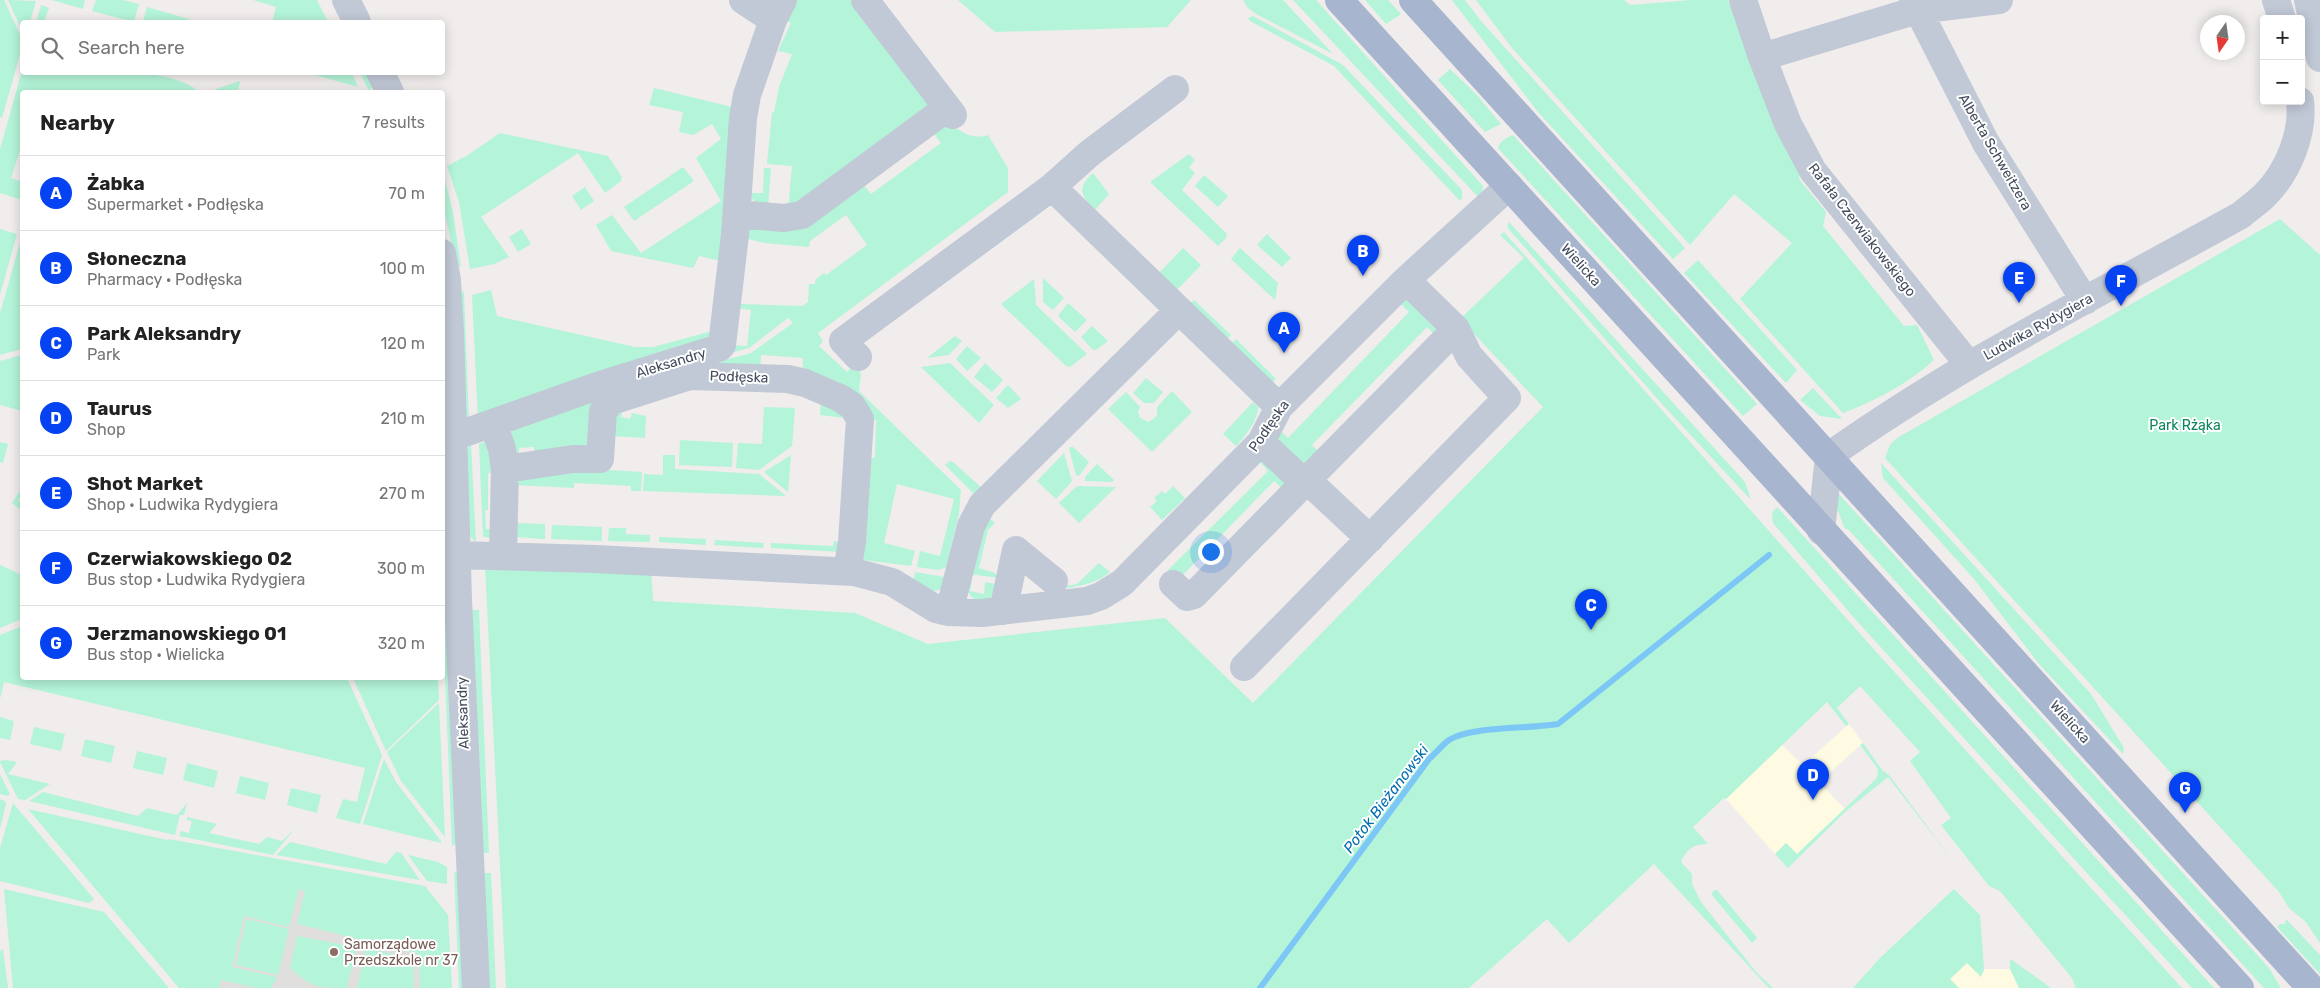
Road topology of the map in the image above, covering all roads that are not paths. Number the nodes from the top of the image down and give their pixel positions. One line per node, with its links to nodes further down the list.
1 (346, 0): 14 (street)
2 (743, 0): 12 (street)
3 (865, 0): 24 (street)
4 (1339, 0): 22 (main road, Wielicka)
5 (1413, 0): 17 (main road, Wielicka)
6 (1432, 0): 17 (main road)
7 (1743, 0): 15 (street, Rafała Czerwiakowskiego)
8 (1999, 0): 11 (street)
9 (2276, 0): 13 (street)
10 (2308, 0): 16 (street)
11 (1915, 5): 15 (street); 27 (street, Alberta Schweitzera)
12 (778, 10): 24 (street)
13 (2281, 15)
14 (356, 20)
15 (1762, 57): 31 (street, Rafała Czerwiakowskiego)
16 (2320, 58)
17 (1467, 60): 36 (main road, Wielicka)
18 (382, 75): 20 (street)
19 (1176, 88): 23 (street)
20 (389, 90)
21 (2300, 105): 27 (street, Ludwika Rydygiera)
22 (1509, 186): 26 (street, Podłęska); 39 (main road, Wielicka)
23 (1052, 187): 28 (street); 30 (street)
24 (737, 214): 33 (street, Aleksandry)
25 (445, 271): 34 (street, Aleksandry)
26 (1406, 280): 29 (street); 32 (street, Podłęska)
27 (2085, 301): 31 (street, Ludwika Rydygiera)
28 (1177, 308): 32 (street); 47 (street)
29 (1456, 329): 38 (street); 40 (street)
30 (858, 357)
31 (1969, 365): 36 (street, Ludwika Rydygiera)
32 (1279, 407): 35 (street, Podłęska)
33 (492, 423): 34 (street, Aleksandry); 37 (street)
34 (453, 437): 41 (street, Aleksandry)
35 (1261, 442): 38 (street); 46 (street, Podłęska)
36 (1829, 456): 39 (street); 51 (main road, Wielicka)
37 (505, 469): 42 (street); 43 (street, Podłęska)
38 (1307, 480): 40 (street); 45 (street)
39 (1822, 531): 50 (main road, Wielicka)
40 (1370, 539): 48 (street)
41 (456, 555): 42 (street, Podłęska); 49 (street, Aleksandry)
42 (503, 556): 43 (street, Podłęska)
43 (846, 572): 47 (street, Podłęska)
44 (1054, 581): 46 (street)
45 (1173, 584)
46 (1003, 611): 47 (street, Podłęska)
47 (949, 612)
48 (1244, 666)
49 (476, 988)
50 (2240, 988)
51 (2311, 988)

